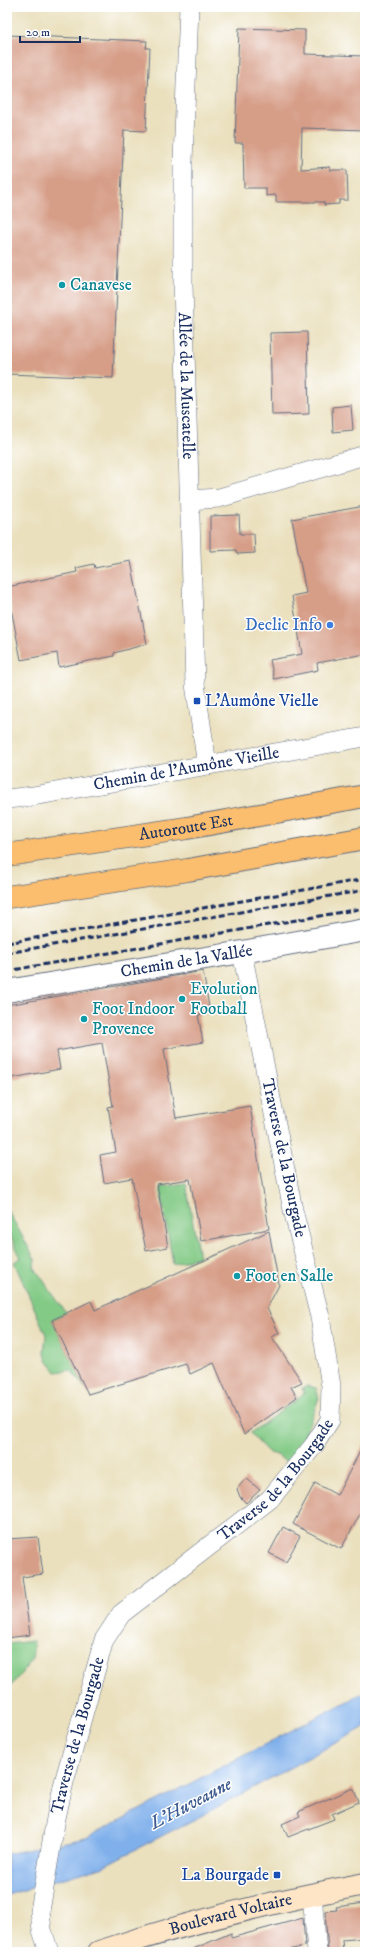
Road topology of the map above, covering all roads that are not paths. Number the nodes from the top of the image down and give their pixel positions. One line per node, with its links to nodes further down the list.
1 (189, 7): 3 (street, Allée de la Muscatelle)
2 (365, 455): 3 (street)
3 (189, 500): 5 (street, Allée de la Muscatelle)
4 (365, 737): 5 (street, Chemin de l'Aumône Vieille)
5 (207, 765): 7 (street, Chemin de l'Aumône Vieille)
6 (365, 796): 9 (highway, Autoroute Est)
7 (7, 799)
8 (365, 838): 10 (highway)
9 (7, 855)
10 (7, 897)
11 (365, 930): 12 (street, Chemin de la Vallée)
12 (242, 952): 13 (street, Chemin de la Vallée); 17 (street, Traverse de la Bourgade)
13 (7, 991)
14 (365, 1884): 15 (main road, Boulevard Voltaire)
15 (312, 1894): 16 (main road, Boulevard Voltaire); 19 (street)
16 (127, 1947): 18 (main road, Boulevard Voltaire)
17 (49, 1952)
18 (99, 1952)
19 (317, 1952)

